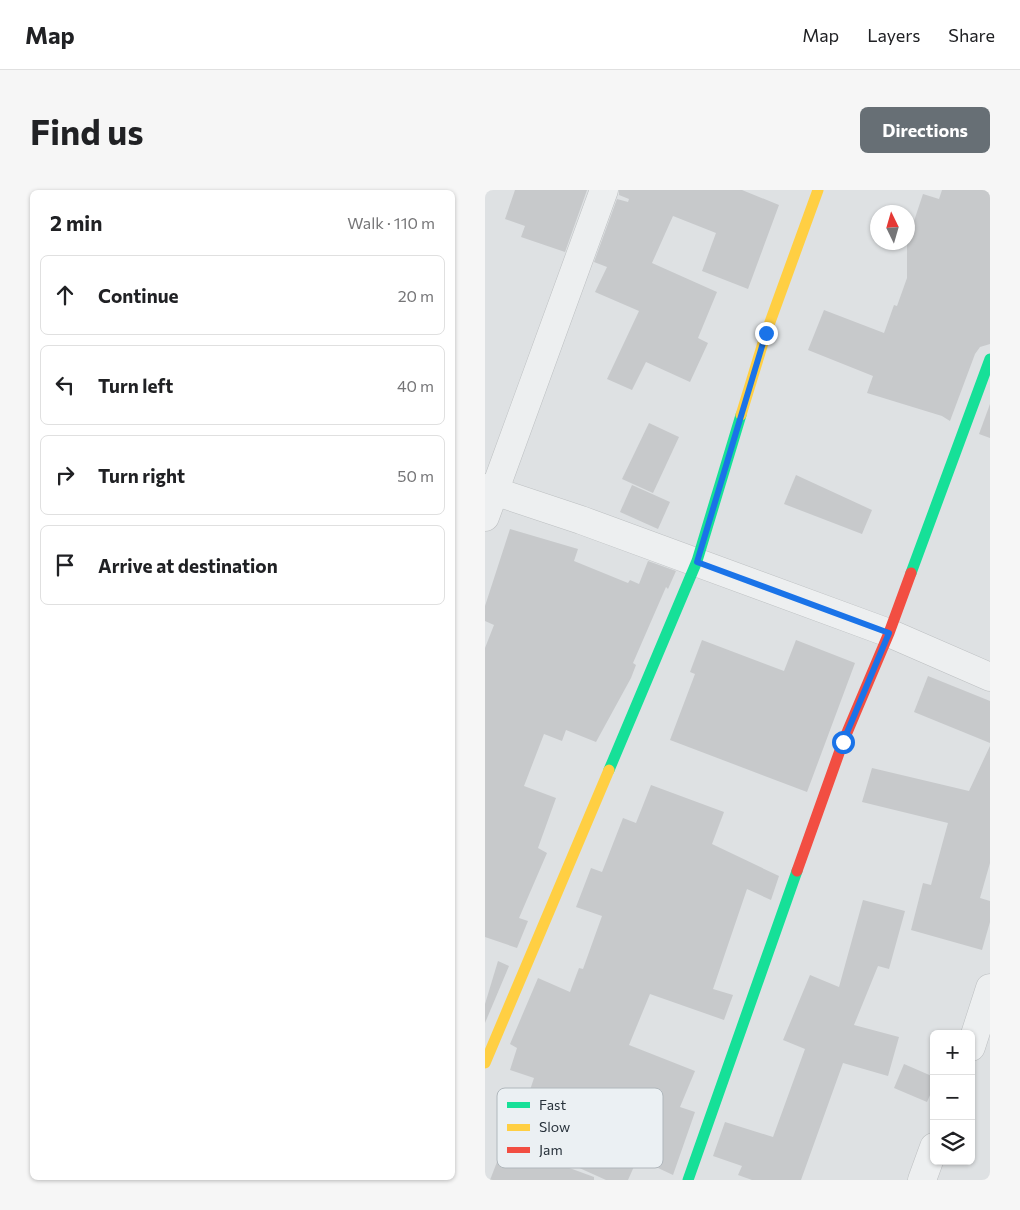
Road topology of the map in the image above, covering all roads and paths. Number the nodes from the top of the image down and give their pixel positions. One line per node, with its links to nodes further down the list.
1 (604, 190): 4 (street)
2 (818, 190): 6 (street)
3 (990, 359): 7 (street)
4 (490, 490): 5 (street); 6 (street)
5 (485, 517)
6 (697, 562): 7 (street); 11 (street)
7 (889, 633): 8 (street); 13 (street)
8 (990, 677)
9 (990, 988): 10 (street)
10 (975, 1035)
11 (485, 1063)
12 (930, 1159): 14 (street)
13 (688, 1180)
14 (922, 1180)

